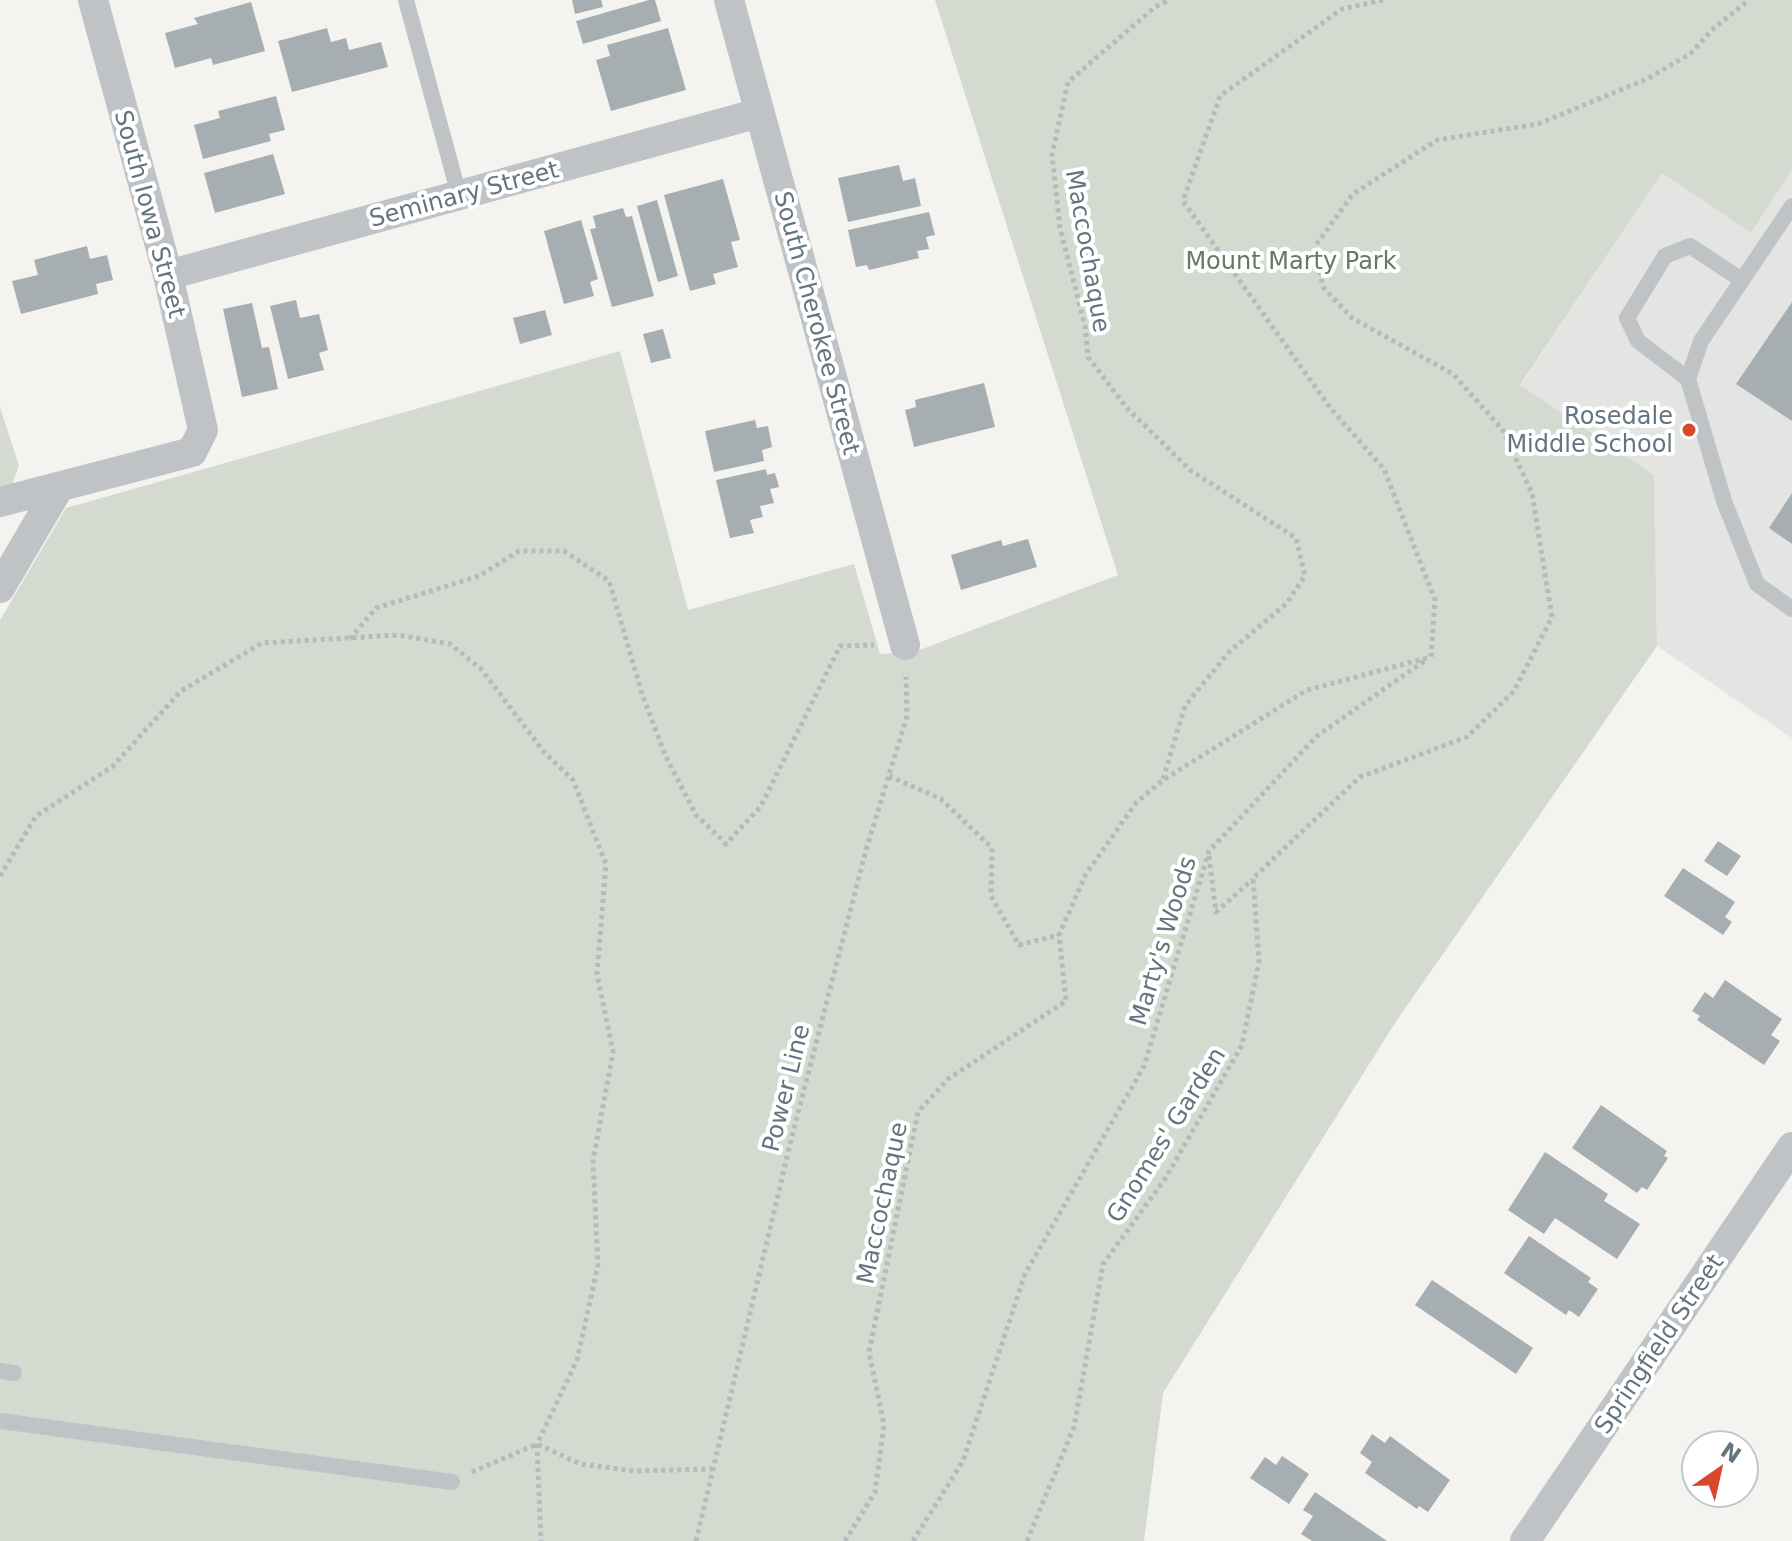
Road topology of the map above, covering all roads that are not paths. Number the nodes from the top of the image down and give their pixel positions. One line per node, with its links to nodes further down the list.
1 (93, 0): 7 (street, South Iowa Street)
2 (406, 0): 5 (lane)
3 (729, 0): 4 (street, South Cherokee Street)
4 (759, 113): 5 (street, Seminary Street); 14 (street, South Cherokee Street)
5 (459, 195): 7 (street, Seminary Street)
6 (1792, 206): 8 (lane)
7 (168, 275): 10 (street, South Iowa Street)
8 (1742, 280): 9 (lane); 9 (lane)
9 (1688, 379): 13 (lane)
10 (58, 489): 11 (street); 12 (street)
11 (0, 502)
12 (0, 588)
13 (1792, 609)
14 (905, 645)
15 (1792, 1147): 18 (street, Springfield Street)
16 (0, 1421): 17 (lane)
17 (452, 1482)
18 (1525, 1541)

